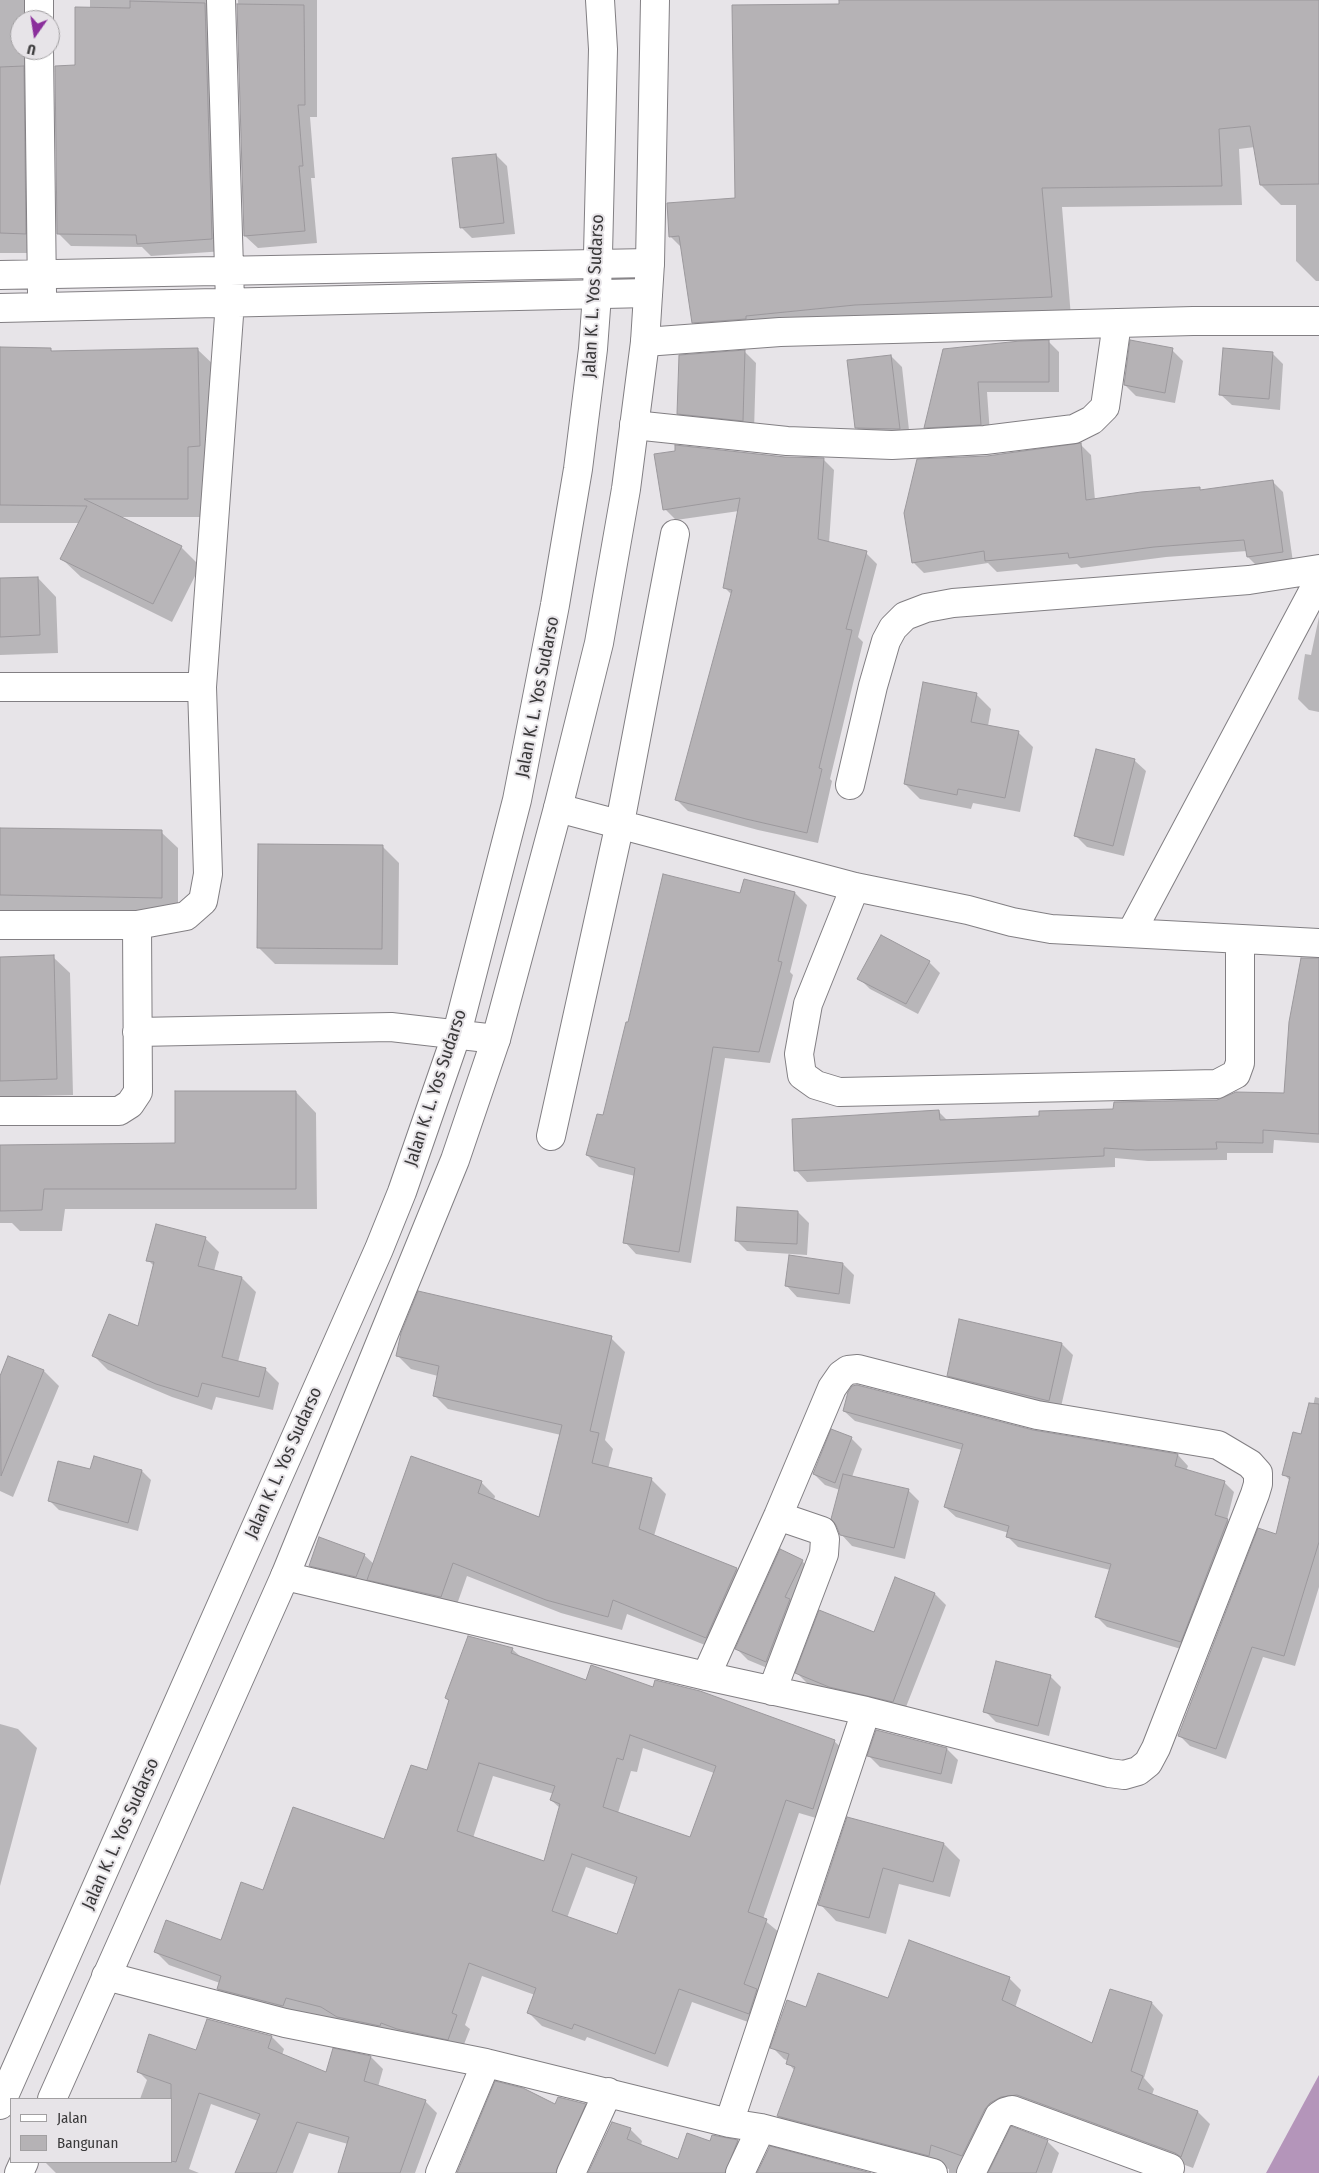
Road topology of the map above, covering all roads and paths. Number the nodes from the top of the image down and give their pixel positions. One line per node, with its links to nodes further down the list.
1 (221, 0): 7 (main road)
2 (600, 0): 6 (main road, Jalan K. L. Yos Sudarso)
3 (655, 0): 5 (main road)
4 (39, 60): 8 (main road)
5 (650, 263): 6 (main road); 10 (main road)
6 (597, 265): 7 (main road); 11 (main road, Jalan K. L. Yos Sudarso)
7 (229, 271): 8 (main road); 12 (main road)
8 (42, 274): 9 (main road); 13 (main road)
9 (0, 275)
10 (648, 293): 11 (main road); 17 (main road)
11 (596, 294): 12 (main road); 34 (main road, Jalan K. L. Yos Sudarso)
12 (230, 302): 13 (main road); 23 (main road)
13 (42, 307): 14 (main road)
14 (0, 308)
15 (1319, 321): 16 (main road)
16 (1117, 322): 17 (main road); 18 (main road)
17 (645, 342): 18 (main road)
18 (650, 427): 25 (main road)
19 (675, 534): 26 (main road)
20 (1319, 570): 24 (main road)
21 (1319, 580): 30 (main road)
22 (0, 687): 23 (main road)
23 (202, 687): 29 (main road)
24 (850, 785)
25 (558, 808): 26 (main road); 35 (main road)
26 (620, 823): 27 (main road); 37 (main road)
27 (855, 887): 30 (main road); 31 (main road)
28 (0, 925): 29 (main road)
29 (137, 925): 33 (main road)
30 (1131, 933): 31 (main road)
31 (1240, 939): 32 (main road)
32 (1319, 943)
33 (137, 1032): 34 (main road); 36 (main road)
34 (456, 1033): 35 (main road); 47 (main road, Jalan K. L. Yos Sudarso)
35 (496, 1039): 39 (main road)
36 (0, 1111)
37 (551, 1136)
38 (778, 1516): 40 (main road); 41 (main road); 42 (main road)
39 (284, 1576): 40 (main road); 43 (main road)
40 (706, 1676): 41 (main road)
41 (772, 1691): 42 (main road)
42 (866, 1711): 48 (main road)
43 (106, 1976): 44 (main road); 46 (main road)
44 (486, 2063): 45 (main road); 51 (main road)
45 (608, 2092): 48 (main road); 52 (main road)
46 (52, 2098)
47 (0, 2104)
48 (729, 2123): 49 (main road)
49 (761, 2128): 53 (main road); 54 (main road)
50 (1170, 2168): 55 (main road)
51 (440, 2173)
52 (570, 2173)
53 (740, 2173)
54 (933, 2173)
55 (971, 2173)

